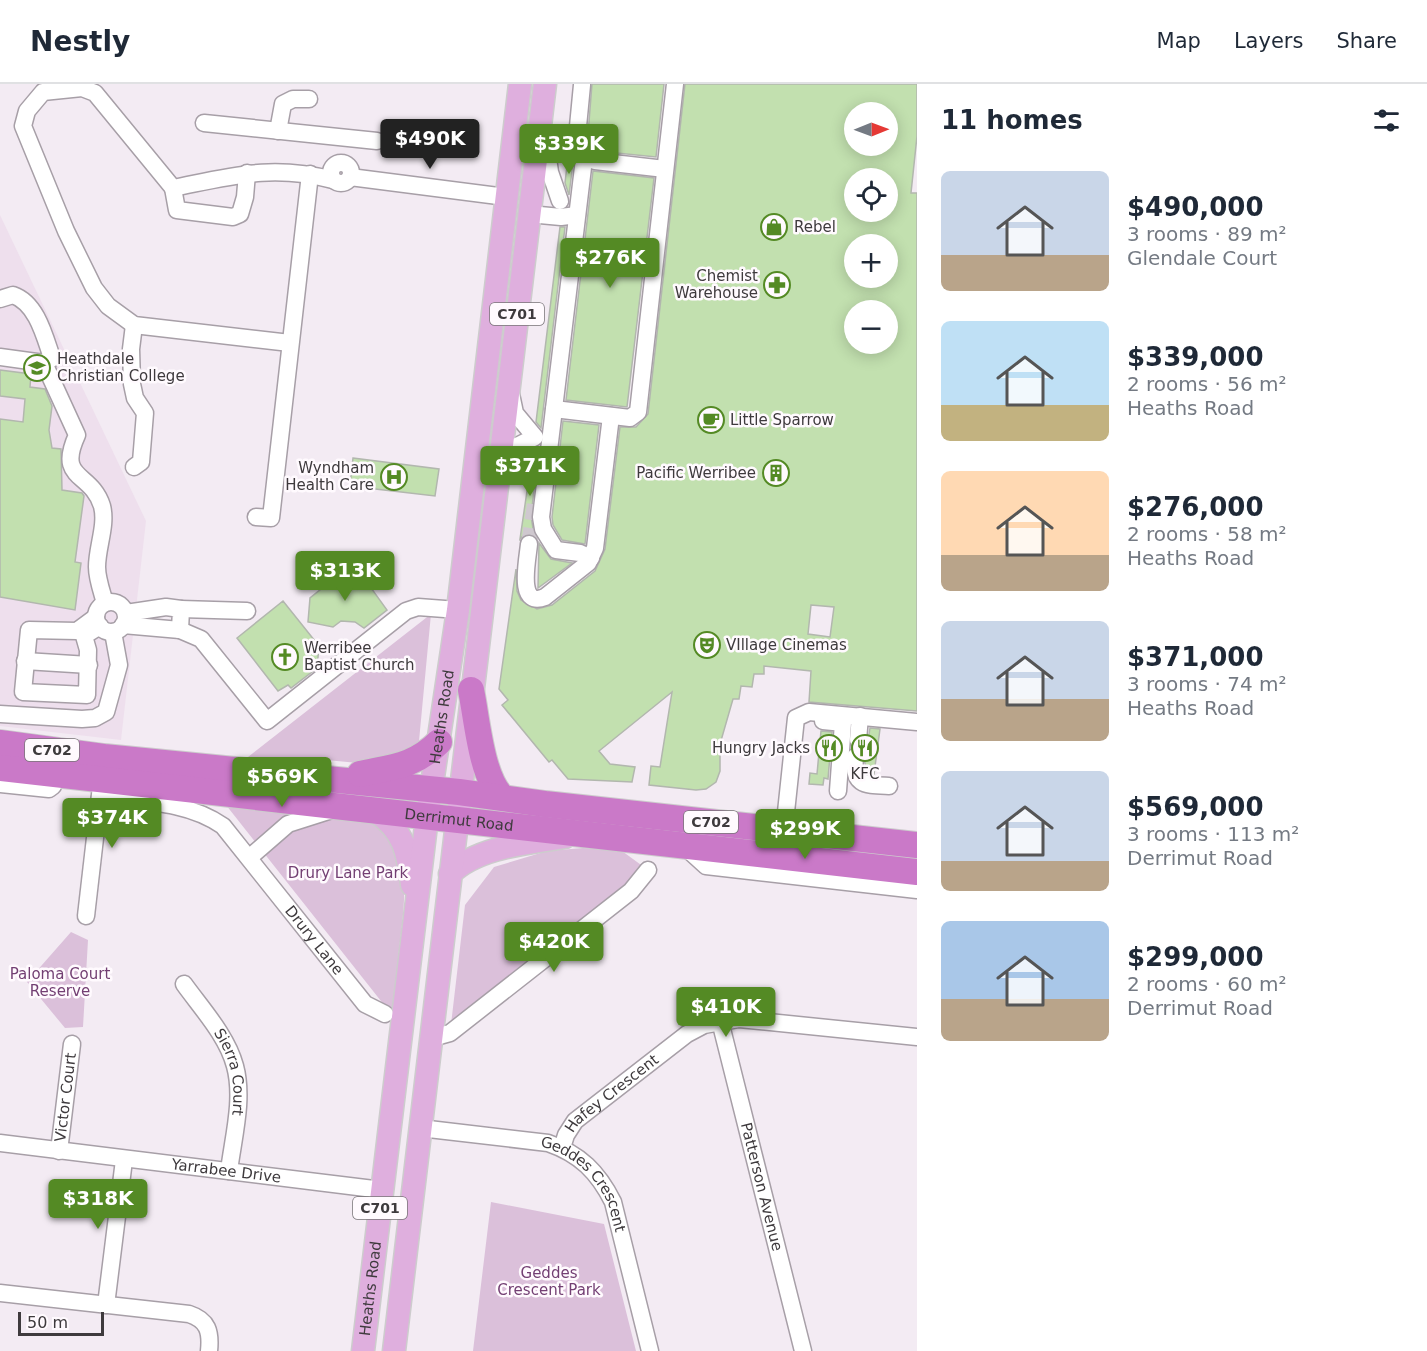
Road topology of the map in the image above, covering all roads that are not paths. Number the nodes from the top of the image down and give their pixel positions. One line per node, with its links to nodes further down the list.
1 (520, 84): 18 (main road, Heaths Road / C701)
2 (670, 84): 12 (street)
3 (582, 85): 10 (street)
4 (544, 90): 19 (street); 20 (main road, Heaths Road / C701)
5 (309, 99): 7 (street)
6 (204, 123): 7 (street)
7 (278, 131): 8 (street)
8 (342, 139): 9 (street); 11 (street)
9 (377, 141)
10 (584, 159): 12 (street); 21 (street)
11 (342, 163): 15 (street); 16 (street)
12 (665, 169): 29 (street)
13 (247, 173): 14 (street); 17 (street); 17 (street)
14 (310, 174): 16 (street); 24 (street)
15 (350, 177): 16 (street); 18 (street)
16 (333, 180)
17 (173, 188): 23 (street)
18 (506, 198): 20 (main road); 37 (main road, Heaths Road / C701)
19 (560, 201): 20 (street); 21 (street)
20 (529, 206): 21 (street); 27 (main road, Heaths Road / C701)
21 (578, 208): 28 (street)
22 (0, 299): 26 (street)
23 (134, 325): 24 (street); 31 (street)
24 (290, 343): 32 (street)
25 (0, 357): 26 (street)
26 (44, 363): 39 (street)
27 (508, 382): 30 (main road, Heaths Road / C701); 30 (street)
28 (554, 409): 29 (street); 34 (street)
29 (611, 416): 34 (street)
30 (499, 462): 35 (main road, Heaths Road / C701)
31 (134, 467)
32 (256, 517)
33 (529, 544): 34 (street)
34 (591, 558)
35 (485, 573): 37 (main road); 43 (main road, Heaths Road / C701)
36 (181, 609): 38 (street); 39 (street); 40 (street)
37 (458, 610): 40 (street); 49 (main road, Heaths Road / C701)
38 (247, 612)
39 (114, 620): 40 (street); 41 (street); 42 (street); 44 (street)
40 (180, 630)
41 (25, 661): 42 (street); 42 (street)
42 (89, 665)
43 (471, 690): 61 (main road, Heaths Road / C701); 62 (highway)
44 (0, 714)
45 (860, 716): 46 (street); 47 (street); 48 (street)
46 (917, 722)
47 (796, 724): 60 (street); 67 (street)
48 (858, 740)
49 (439, 742): 56 (highway); 59 (main road, Heaths Road / C701)
50 (0, 743): 51 (highway, Derrimut Road / C702)
51 (28, 746): 54 (highway); 55 (highway, Derrimut Road / C702)
52 (855, 757): 58 (street)
53 (0, 768): 54 (highway, Derrimut Road / C702)
54 (56, 774): 55 (highway, Derrimut Road / C702); 57 (street)
55 (102, 778): 56 (highway, Derrimut Road / C702); 63 (highway, Derrimut Road / C702); 73 (street, Drury Lane); 79 (street)
56 (336, 779): 59 (highway, Derrimut Road / C702)
57 (0, 784)
58 (888, 786)
59 (432, 789): 61 (highway, Derrimut Road / C702); 65 (main road, Heaths Road / C701)
60 (838, 791)
61 (459, 792): 62 (highway, Derrimut Road / C702); 66 (main road, Heaths Road / C701)
62 (502, 797): 67 (highway, Derrimut Road / C702)
63 (342, 807): 64 (highway, Derrimut Road / C702); 73 (street)
64 (375, 811): 65 (highway, Derrimut Road / C702); 78 (main road)
65 (427, 817): 66 (highway, Derrimut Road / C702); 78 (main road, Heaths Road / C701)
66 (456, 820): 69 (highway, Derrimut Road / C702); 76 (main road, Heaths Road / C701)
67 (784, 831): 70 (highway, Derrimut Road / C702)
68 (917, 831): 70 (highway)
69 (585, 835): 72 (highway, Derrimut Road / C702); 76 (main road)
70 (874, 841): 71 (highway, Derrimut Road / C702)
71 (917, 845)
72 (684, 846): 75 (highway, Derrimut Road / C702); 77 (street)
73 (250, 857): 81 (street, Drury Lane)
74 (648, 870): 84 (street)
75 (917, 872)
76 (450, 874): 84 (main road, Heaths Road / C701)
77 (917, 890)
78 (416, 911): 86 (main road, Heaths Road / C701)
79 (87, 916)
80 (184, 984): 92 (street, Sierra Court)
81 (385, 1014)
82 (720, 1021): 83 (street, Hafey Crescent); 89 (street, Hafey Crescent); 100 (street, Patterson Avenue)
83 (917, 1037)
84 (432, 1038): 87 (main road, Heaths Road / C701)
85 (72, 1044): 90 (street, Victor Court)
86 (390, 1124): 87 (main road); 93 (main road, Heaths Road / C701)
87 (420, 1128): 89 (street, Geddes Crescent); 98 (main road, Heaths Road / C701)
88 (0, 1143): 90 (street, Yarrabee Drive)
89 (562, 1148): 99 (street, Geddes Crescent)
90 (59, 1151): 91 (street, Yarrabee Drive)
91 (124, 1160): 92 (street, Yarrabee Drive); 95 (street)
92 (229, 1171): 93 (street, Yarrabee Drive)
93 (382, 1190): 97 (main road, Heaths Road / C701)
94 (0, 1293): 95 (street)
95 (106, 1305): 96 (street)
96 (209, 1351)
97 (363, 1351)
98 (394, 1351)
99 (650, 1351)
100 (803, 1351)

